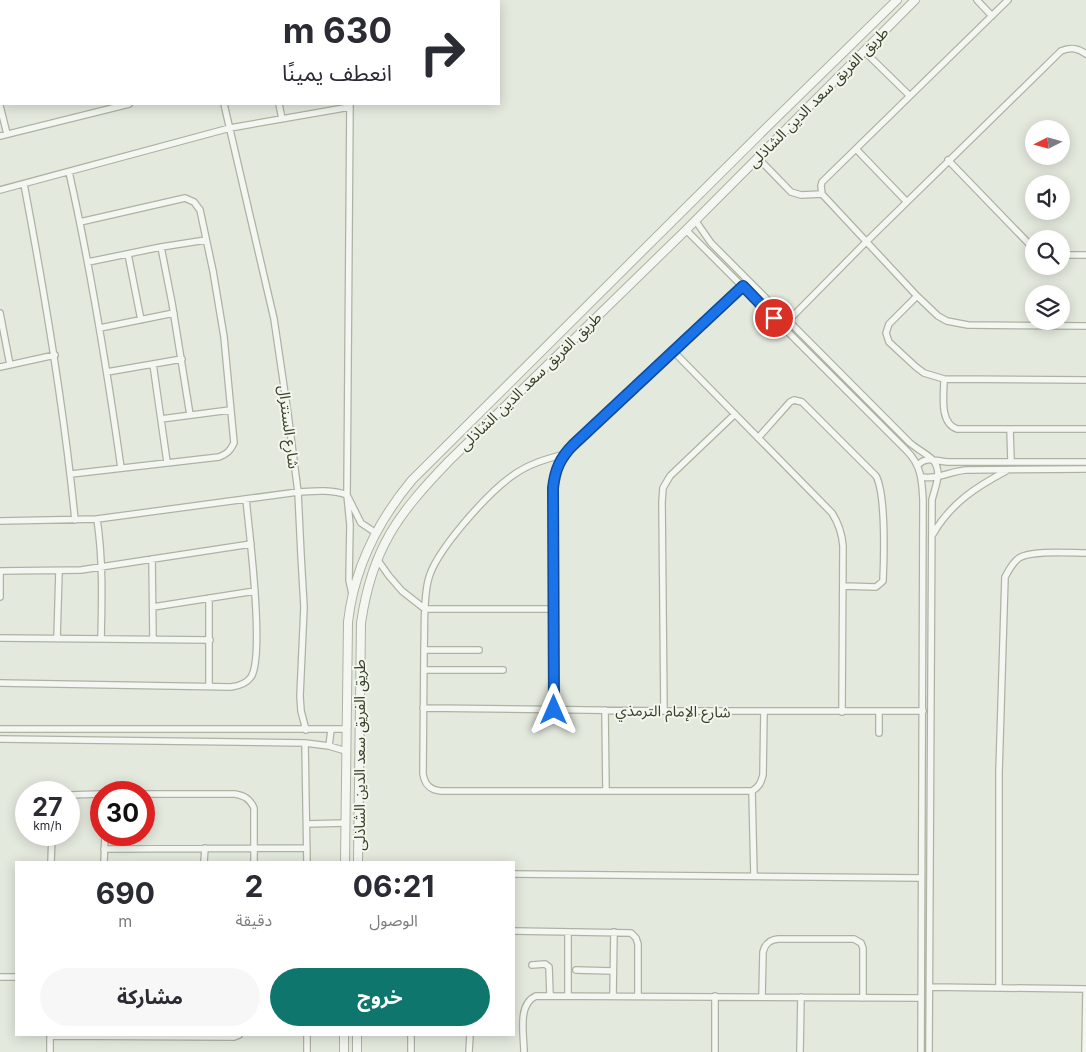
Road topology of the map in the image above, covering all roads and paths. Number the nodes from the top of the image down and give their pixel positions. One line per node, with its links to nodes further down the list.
1 (897, 0): 5 (street, طريق الفريق سعد الدين الشاذلى)
2 (915, 0): 7 (street, طريق الفريق سعد الدين الشاذلى)
3 (976, 0): 6 (street)
4 (1008, 0): 6 (street)
5 (888, 9): 7 (street); 8 (street, طريق الفريق سعد الدين الشاذلى)
6 (992, 16): 12 (street)
7 (896, 19): 9 (street, طريق الفريق سعد الدين الشاذلى)
8 (871, 25): 9 (street); 65 (street, طريق الفريق سعد الدين الشاذلى)
9 (879, 36): 10 (street, طريق الفريق سعد الدين الشاذلى)
10 (864, 51): 12 (street); 22 (street, طريق الفريق سعد الدين الشاذلى)
11 (1086, 54): 23 (street)
12 (910, 96): 21 (street)
13 (125, 105): 20 (street)
14 (224, 105): 19 (street, شارع السنترال)
15 (279, 105): 18 (street)
16 (0, 106): 20 (street)
17 (350, 106): 18 (street); 95 (street)
18 (282, 119): 19 (street)
19 (230, 128): 24 (street); 94 (street, شارع السنترال)
20 (3, 135)
21 (856, 149): 27 (street); 28 (street)
22 (757, 157): 27 (street); 29 (street, طريق الفريق سعد الدين الشاذلى)
23 (948, 160): 28 (street); 33 (street)
24 (69, 172): 25 (street); 30 (street)
25 (24, 184): 26 (street); 56 (street)
26 (0, 190)
27 (822, 194): 34 (street)
28 (906, 202): 34 (street)
29 (695, 220): 31 (street, طريق الفريق سعد الدين الشاذلى); 35 (street)
30 (80, 222): 32 (street); 41 (street)
31 (686, 230): 37 (street); 66 (street, طريق الفريق سعد الدين الشاذلى)
32 (206, 240): 36 (street); 68 (street)
33 (1025, 240)
34 (866, 242): 43 (street); 49 (street)
35 (711, 243): 37 (street); 44 (street)
36 (161, 247): 38 (street); 46 (street)
37 (705, 249): 42 (street)
38 (128, 254): 41 (street); 48 (street)
39 (1086, 255): 40 (street)
40 (1070, 256)
41 (88, 262): 51 (street)
42 (743, 286): 45 (street); 53 (street)
43 (917, 296): 50 (street); 63 (street)
44 (769, 300): 45 (street); 49 (street)
45 (763, 306): 54 (street)
46 (174, 313): 48 (street); 57 (street)
47 (0, 317): 60 (street)
48 (141, 320): 51 (street)
49 (789, 320): 52 (street)
50 (1086, 326)
51 (100, 328): 62 (street)
52 (815, 346): 54 (street); 55 (street)
53 (673, 350): 70 (street); 78 (street)
54 (809, 352): 58 (street)
55 (822, 353): 58 (street); 76 (street)
56 (55, 355): 60 (street); 91 (street)
57 (182, 359): 59 (street); 71 (street)
58 (816, 359): 77 (street)
59 (153, 364): 62 (street); 72 (street)
60 (10, 365): 61 (street)
61 (0, 367)
62 (107, 372): 86 (street)
63 (944, 379): 64 (street); 73 (street)
64 (1086, 380)
65 (508, 384): 66 (street); 67 (street, طريق الفريق سعد الدين الشاذلى)
66 (517, 395): 69 (street, طريق الفريق سعد الدين الشاذلى)
67 (492, 400): 69 (street); 102 (street, طريق الفريق سعد الدين الشاذلى)
68 (230, 410): 71 (street); 81 (street)
69 (500, 412): 106 (street, طريق الفريق سعد الدين الشاذلى)
70 (735, 414): 75 (street); 139 (street)
71 (190, 415): 72 (street)
72 (161, 419): 81 (street)
73 (1010, 429): 74 (street); 80 (street)
74 (1086, 429)
75 (758, 438): 111 (street); 111 (street)
76 (913, 446): 77 (street); 79 (street)
77 (907, 451): 85 (street)
78 (564, 454): 117 (street); 118 (street)
79 (932, 459): 82 (street); 85 (street); 92 (street)
80 (1011, 461): 82 (street); 83 (street)
81 (167, 462): 86 (street)
82 (954, 462): 90 (street)
83 (1062, 462): 84 (street); 87 (street)
84 (1086, 462)
85 (918, 465): 93 (street)
86 (121, 468): 91 (street)
87 (1062, 469): 88 (street); 89 (street)
88 (1086, 469)
89 (1007, 470): 90 (street); 103 (street)
90 (955, 471): 92 (street)
91 (71, 474): 100 (street)
92 (938, 475): 93 (street); 98 (street)
93 (922, 476): 97 (street)
94 (298, 492): 95 (street); 96 (street); 146 (street, شارع السنترال)
95 (347, 495): 102 (street); 113 (street)
96 (246, 499): 99 (street); 104 (street)
97 (923, 500): 98 (street); 132 (street)
98 (932, 500): 103 (street)
99 (97, 519): 100 (street); 108 (street)
100 (75, 520): 101 (street)
101 (0, 521)
102 (376, 533): 113 (street, طريق الفريق سعد الدين الشاذلى)
103 (932, 535): 133 (street)
104 (251, 544): 107 (street); 112 (street)
105 (1086, 553): 190 (street)
106 (377, 559): 117 (street); 129 (street, طريق الفريق سعد الدين الشاذلى)
107 (152, 560): 108 (street); 116 (street)
108 (102, 567): 109 (street); 121 (street)
109 (59, 570): 110 (street); 120 (street)
110 (0, 571): 114 (street)
111 (843, 586): 142 (street)
112 (255, 591): 115 (street); 131 (street)
113 (352, 594): 128 (street, طريق الفريق سعد الدين الشاذلى)
114 (0, 597)
115 (209, 598): 116 (street); 123 (street)
116 (153, 607): 122 (street)
117 (425, 609): 118 (street); 124 (street)
118 (553, 609): 137 (street)
119 (0, 638): 120 (street)
120 (57, 639): 121 (street)
121 (101, 639): 122 (street)
122 (153, 640): 123 (street)
123 (210, 640): 131 (street)
124 (424, 650): 125 (street); 126 (street)
125 (479, 650)
126 (424, 670): 127 (street); 136 (street)
127 (503, 670)
128 (347, 676): 129 (street); 134 (street, طريق الفريق سعد الدين الشاذلى)
129 (359, 678): 135 (street, طريق الفريق سعد الدين الشاذلى)
130 (0, 683): 131 (street)
131 (210, 686)
132 (923, 688): 133 (street); 141 (street)
133 (931, 688): 150 (street)
134 (347, 701): 135 (street); 145 (street, طريق الفريق سعد الدين الشاذلى)
135 (359, 704): 173 (street, طريق الفريق سعد الدين الشاذلى)
136 (423, 708): 137 (street, شارع الإمام الترمذي); 155 (street)
137 (554, 710): 138 (street, شارع الإمام الترمذي)
138 (605, 710): 139 (street, شارع الإمام الترمذي); 155 (street)
139 (664, 711): 140 (street, شارع الإمام الترمذي)
140 (764, 711): 142 (street, شارع الإمام الترمذي); 156 (street)
141 (923, 711): 143 (street, شارع الإمام الترمذي); 149 (street)
142 (842, 712): 143 (street, شارع الإمام الترمذي)
143 (879, 712): 148 (street)
144 (0, 729): 146 (street)
145 (347, 729): 147 (street); 154 (street, طريق الفريق سعد الدين الشاذلى)
146 (306, 730): 147 (street)
147 (330, 730): 153 (street)
148 (879, 733)
149 (922, 736): 150 (street); 160 (street)
150 (931, 737): 161 (street)
151 (0, 739): 152 (street)
152 (305, 743): 153 (street); 159 (street)
153 (330, 746): 154 (street)
154 (346, 751): 158 (street, طريق الفريق سعد الدين الشاذلى)
155 (606, 790): 156 (street)
156 (752, 791): 175 (street)
157 (155, 794): 164 (street)
158 (346, 823): 159 (street); 172 (street, طريق الفريق سعد الدين الشاذلى)
159 (307, 824): 165 (street)
160 (921, 845): 161 (street); 176 (street)
161 (930, 845): 178 (street)
162 (52, 846): 167 (street)
163 (205, 848): 164 (street); 166 (street); 169 (street)
164 (254, 848): 165 (street); 170 (street)
165 (307, 848): 171 (street)
166 (104, 849): 168 (street)
167 (51, 861)
168 (104, 861)
169 (204, 861)
170 (254, 861)
171 (307, 861)
172 (345, 861)
173 (358, 861)
174 (515, 874): 175 (street)
175 (754, 876): 176 (street)
176 (921, 878): 177 (street)
177 (921, 904): 178 (street); 182 (street)
178 (930, 904): 183 (street)
179 (515, 932): 180 (street)
180 (568, 932): 181 (street); 193 (street)
181 (614, 932): 186 (street); 195 (street)
182 (921, 957): 183 (street); 200 (street)
183 (930, 957): 189 (street)
184 (532, 965): 192 (street)
185 (576, 970): 186 (street)
186 (613, 971): 194 (street)
187 (0, 976): 188 (street)
188 (15, 976)
189 (930, 987): 190 (street); 202 (street)
190 (999, 988): 191 (street)
191 (1086, 990): 223 (street)
192 (550, 995): 193 (street); 218 (street)
193 (568, 995): 194 (street)
194 (613, 995): 195 (street)
195 (638, 996): 196 (street)
196 (715, 996): 197 (street); 219 (street)
197 (762, 997): 198 (street); 199 (street)
198 (801, 997): 199 (street); 220 (street)
199 (863, 998): 200 (street)
200 (921, 998): 201 (street)
201 (920, 1021): 202 (street); 221 (street)
202 (930, 1022): 222 (street)
203 (50, 1036): 204 (street); 212 (street)
204 (103, 1036): 205 (street)
205 (203, 1036): 206 (street)
206 (234, 1036)
207 (307, 1036): 213 (street)
208 (344, 1036): 214 (street)
209 (357, 1036): 215 (street)
210 (411, 1036): 216 (street)
211 (470, 1036): 217 (street)
212 (50, 1052)
213 (307, 1052)
214 (344, 1052)
215 (357, 1052)
216 (411, 1052)
217 (469, 1052)
218 (524, 1052)
219 (715, 1052)
220 (800, 1052)
221 (920, 1052)
222 (929, 1052)
223 (1085, 1052)

